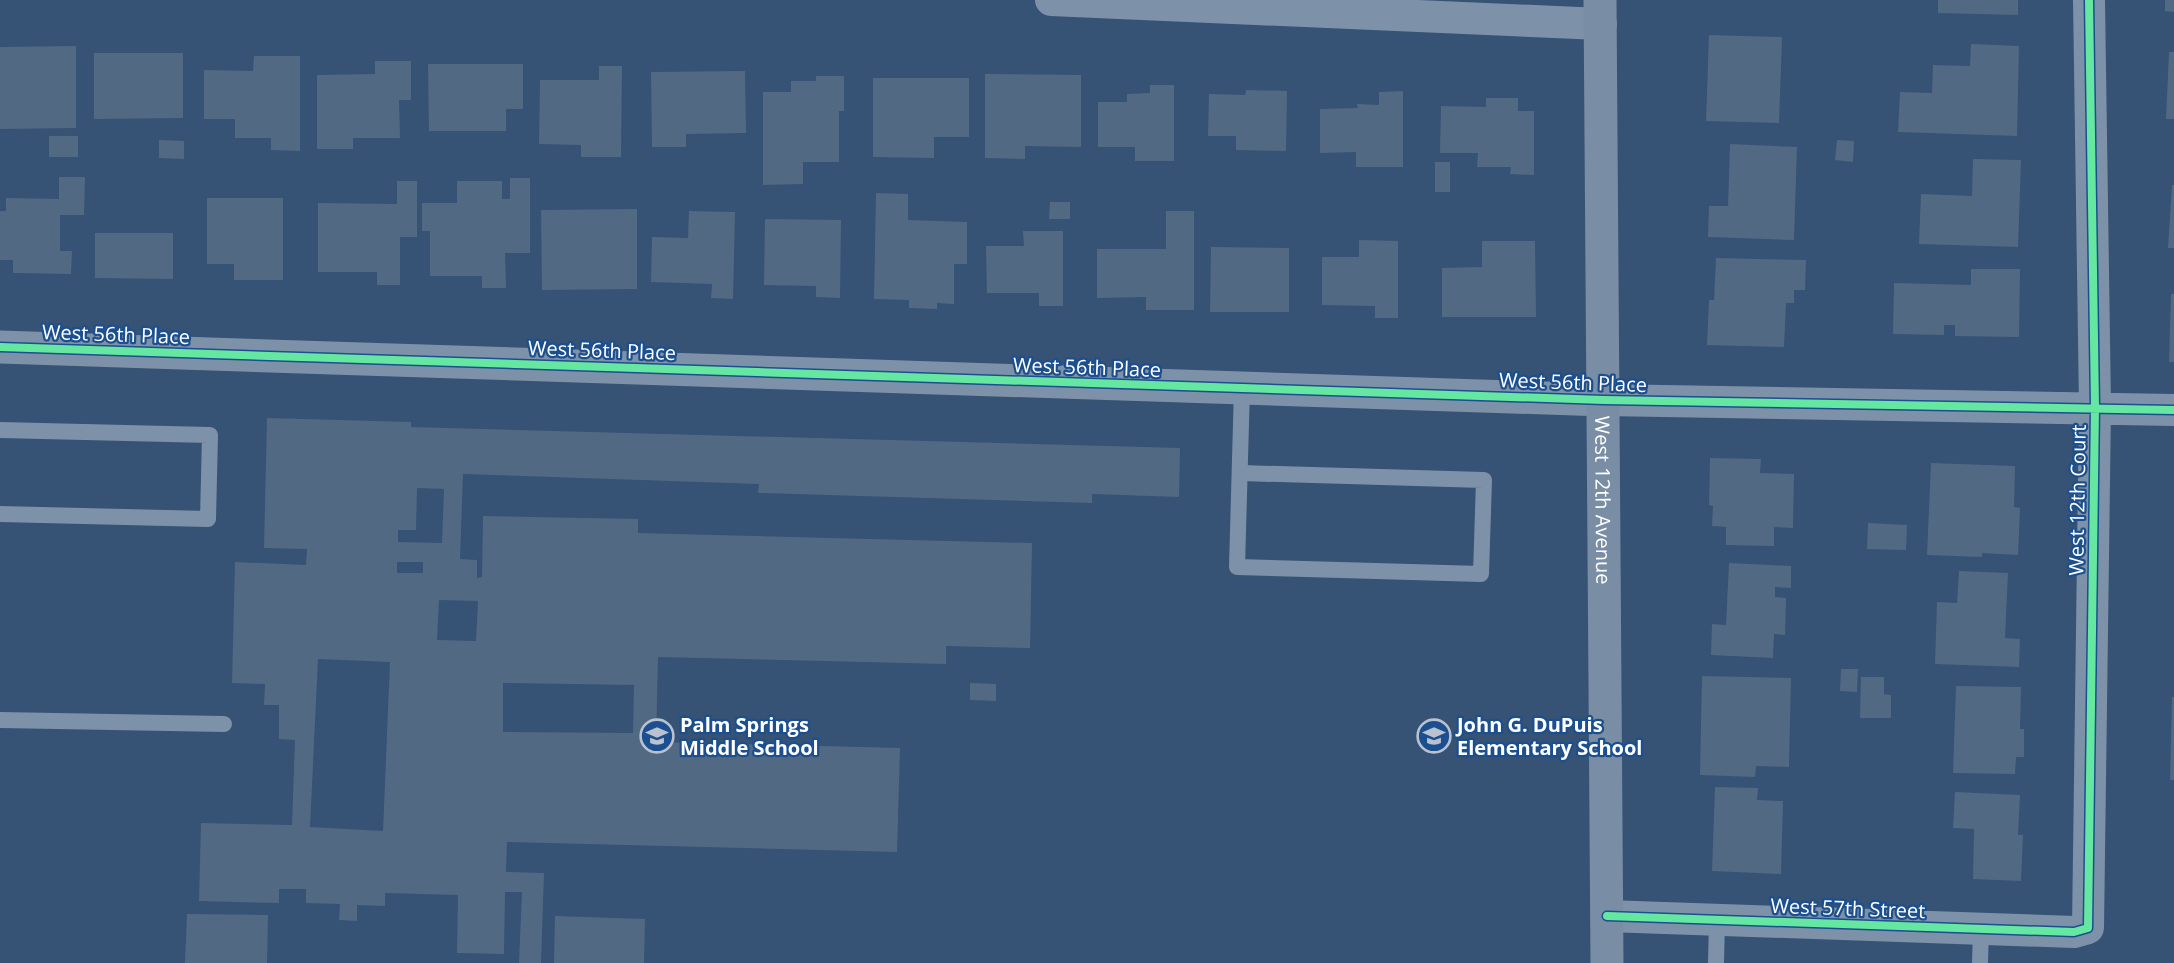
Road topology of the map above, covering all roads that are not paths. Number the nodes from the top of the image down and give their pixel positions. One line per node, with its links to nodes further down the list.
1 (1051, 0): 3 (street)
2 (2089, 0): 7 (street, West 12th Court)
3 (1600, 12): 6 (main road, West 12th Avenue)
4 (0, 347): 5 (street, West 56th Place)
5 (1242, 388): 6 (street, West 56th Place); 10 (lane)
6 (1604, 400): 7 (street, West 56th Place); 14 (main road, West 12th Avenue)
7 (2095, 407): 8 (street, West 56th Place); 16 (street, West 12th Court)
8 (2174, 410)
9 (0, 430): 11 (lane)
10 (1240, 473): 10 (lane)
11 (0, 514)
12 (0, 720): 13 (lane)
13 (224, 724)
14 (1606, 916): 15 (street, West 57th Street); 18 (main road, West 12th Avenue)
15 (1717, 920): 17 (street, West 57th Street); 19 (lane)
16 (2088, 928): 17 (street, West 57th Street)
17 (1981, 929): 20 (lane)
18 (1607, 963)
19 (1716, 963)
20 (1980, 963)

